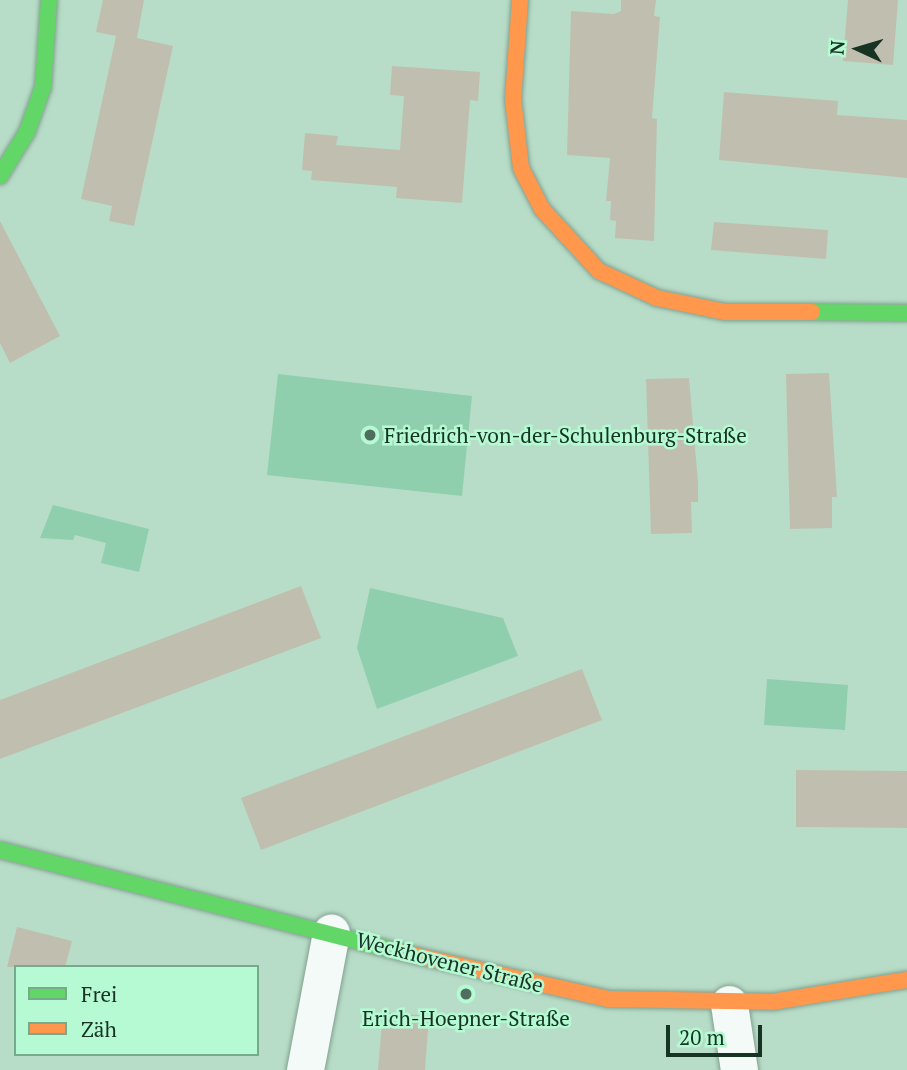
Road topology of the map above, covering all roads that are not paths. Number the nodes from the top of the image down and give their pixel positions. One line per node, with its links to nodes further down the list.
1 (49, 0): 3 (street)
2 (520, 0): 4 (street)
3 (0, 176)
4 (907, 313)
5 (0, 850): 6 (street, Weckhovener Straße)
6 (331, 932): 8 (street, Weckhovener Straße); 9 (street)
7 (907, 980): 8 (street, Weckhovener Straße)
8 (729, 1004): 10 (street)
9 (305, 1070)
10 (739, 1070)

